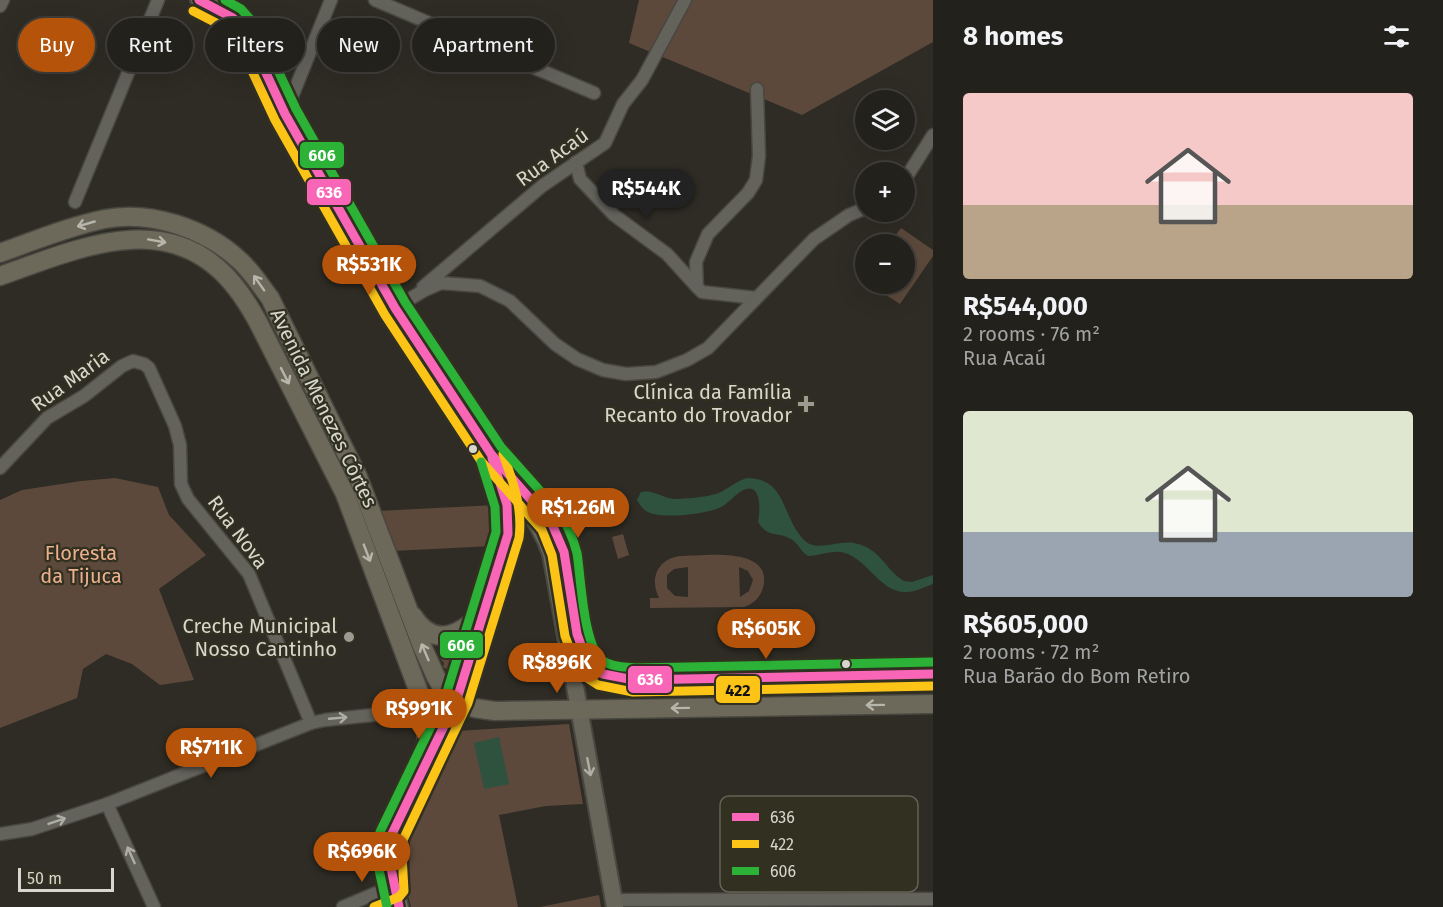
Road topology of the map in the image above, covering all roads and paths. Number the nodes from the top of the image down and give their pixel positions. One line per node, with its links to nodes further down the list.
1 (3, 0): 7 (street)
2 (158, 0): 14 (street)
3 (199, 0): 10 (main road)
4 (331, 0): 10 (street)
5 (375, 0): 9 (street)
6 (685, 0): 12 (street, Rua Acaú)
7 (0, 6)
8 (757, 89): 18 (street)
9 (594, 93)
10 (285, 114): 20 (main road)
11 (933, 135): 13 (street)
12 (576, 162): 18 (street); 20 (street, Rua Acaú)
13 (915, 164)
14 (75, 202)
15 (855, 213): 19 (street)
16 (0, 253): 24 (main road, Avenida Menezes Côrtes, one-way to 16)
17 (0, 276): 31 (main road, Avenida Menezes Côrtes, one-way to 31)
18 (697, 287): 19 (street)
19 (756, 298): 20 (street)
20 (395, 308): 22 (main road)
21 (144, 364): 23 (street, Rua Maria); 32 (street, Rua Nova)
22 (491, 454): 25 (main road); 26 (main road); 30 (main road)
23 (0, 468)
24 (406, 603): 25 (main road); 27 (main road, Avenida Menezes Côrtes, one-way to 24)
25 (486, 608): 28 (main road)
26 (933, 674)
27 (442, 687): 28 (main road, Avenida Menezes Côrtes); 31 (street)
28 (457, 699): 30 (main road, Avenida Menezes Côrtes); 33 (main road)
29 (933, 704): 30 (main road, Avenida Menezes Côrtes, one-way to 30)
30 (578, 710): 38 (main road, one-way to 38)
31 (426, 711): 32 (street, one-way to 31); 33 (main road, Avenida Menezes Côrtes)
32 (311, 723): 34 (street)
33 (412, 796): 36 (main road, Avenida Menezes Côrtes)
34 (107, 804): 35 (street, one-way to 34); 39 (street, one-way to 34)
35 (0, 834)
36 (393, 886): 40 (street); 41 (main road, Avenida Menezes Côrtes)
37 (933, 899): 38 (street)
38 (614, 903)
39 (154, 907)
40 (343, 907)
41 (399, 907)

